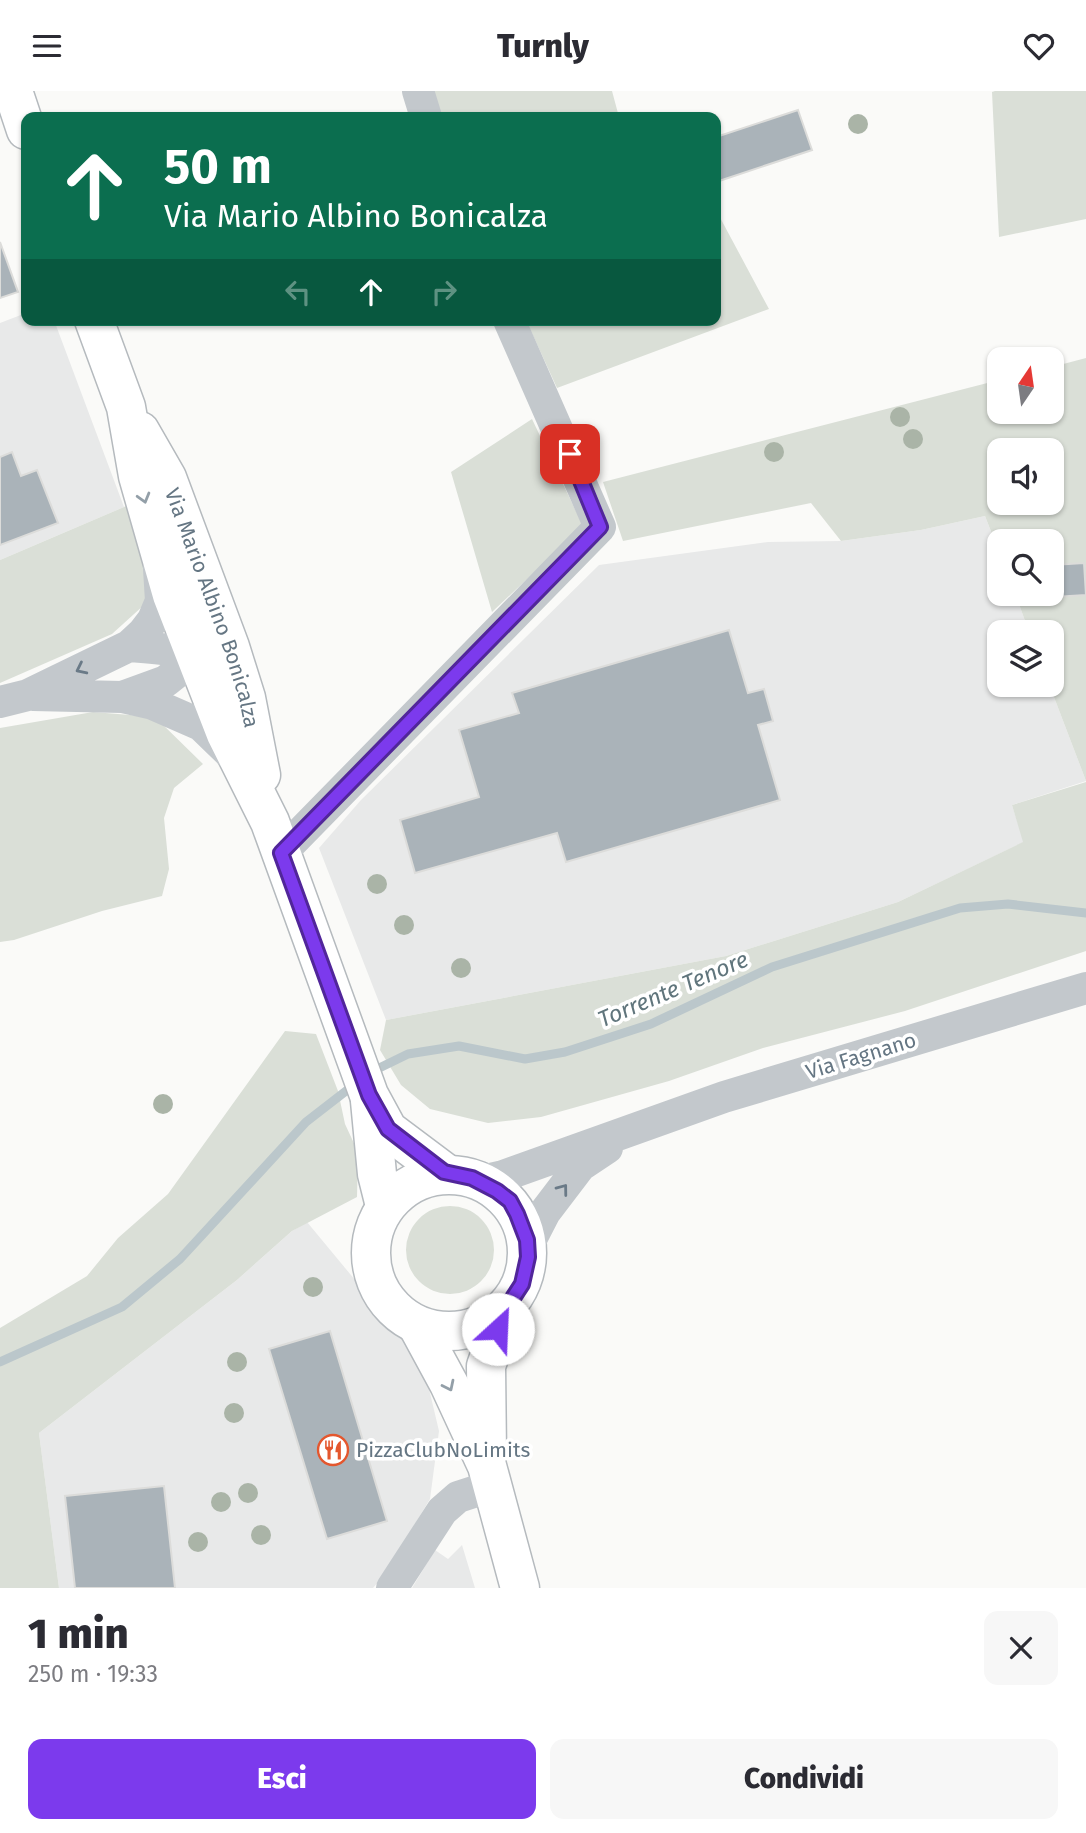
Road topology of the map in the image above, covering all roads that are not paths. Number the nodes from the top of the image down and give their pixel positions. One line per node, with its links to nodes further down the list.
1 (13, 91): 4 (main road)
2 (418, 91): 3 (street)
3 (424, 112)
4 (21, 115)
5 (96, 326): 7 (main road, Via Mario Albino Bonicalza)
6 (512, 326): 15 (street)
7 (126, 407): 8 (main road, Via Mario Albino Bonicalza, one-way to 8); 9 (main road, Via Mario Albino Bonicalza)
8 (157, 545): 10 (street); 11 (main road, Via Mario Albino Bonicalza)
9 (215, 606): 11 (street); 14 (main road, Via Mario Albino Bonicalza)
10 (129, 646): 11 (street); 13 (street, one-way to 13)
11 (196, 657): 12 (street); 14 (main road, Via Mario Albino Bonicalza)
12 (121, 697): 13 (street); 14 (street)
13 (14, 699)
14 (247, 747): 15 (main road, Via Mario Albino Bonicalza)
15 (275, 838): 17 (main road, Via Mario Albino Bonicalza)
16 (1086, 988): 18 (street, Via Fagnano)
17 (369, 1095): 19 (main road, Via Mario Albino Bonicalza); 21 (main road, Via Mario Albino Bonicalza)
18 (638, 1129): 20 (street, Via Fagnano); 22 (street, Via Fagnano, one-way to 18)
19 (444, 1172): 20 (main road); 21 (main road)
20 (481, 1181): 22 (main road)
21 (385, 1206): 24 (main road)
22 (527, 1247): 23 (main road)
23 (507, 1307): 24 (main road); 25 (main road)
24 (417, 1325): 25 (main road, one-way to 25)
25 (490, 1476): 26 (street); 27 (main road)
26 (392, 1588)
27 (520, 1588)

